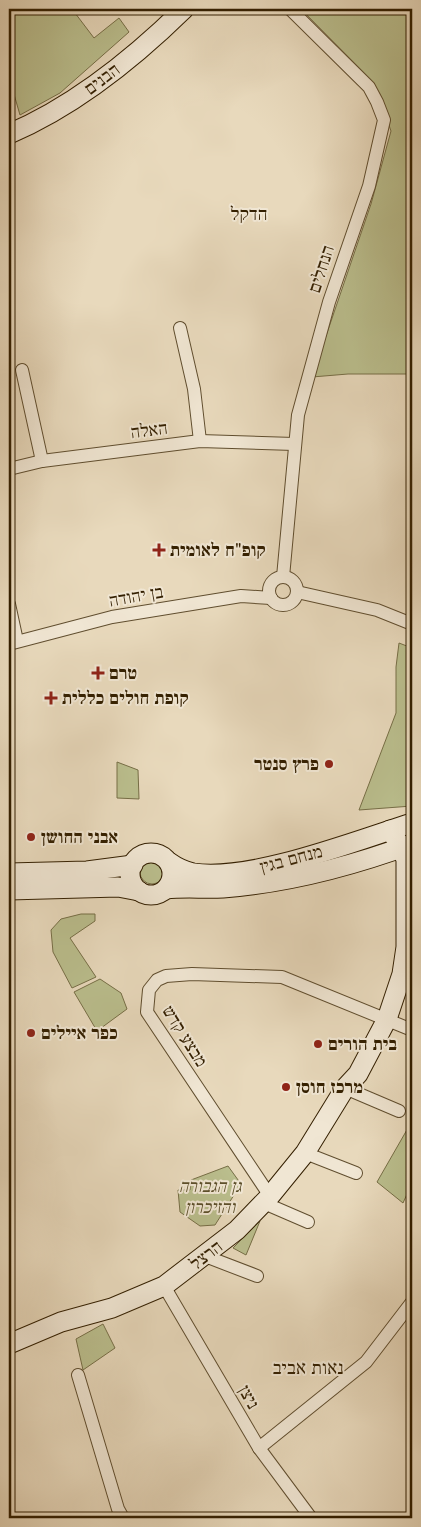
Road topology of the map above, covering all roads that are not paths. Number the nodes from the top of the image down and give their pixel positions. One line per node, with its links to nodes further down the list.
1 (184, 9): 3 (street, הבנים)
2 (290, 9): 7 (street, הנחלים)
3 (9, 134)
4 (180, 328): 6 (street)
5 (22, 370): 8 (street)
6 (200, 441): 7 (street, האלה); 8 (street, האלה)
7 (294, 444): 10 (street, הנחלים)
8 (42, 461): 9 (street, האלה)
9 (9, 469)
10 (283, 578): 11 (street); 12 (street)
11 (297, 592): 12 (street); 14 (street)
12 (271, 598): 15 (street, בן יהודה)
13 (9, 604): 15 (street)
14 (412, 624)
15 (13, 642)
16 (412, 823): 17 (street, מנחם בגין)
17 (390, 830): 18 (street, הרצל); 19 (street, מנחם בגין)
18 (401, 848): 22 (street, מנחם בגין); 25 (street, הרצל)
19 (168, 862): 20 (street); 22 (street)
20 (133, 865): 21 (street); 24 (street)
21 (9, 873)
22 (166, 889): 24 (street)
23 (9, 890): 24 (street)
24 (139, 891)
25 (381, 1016): 26 (street, מבצע קדש); 27 (street, הרצל); 31 (street, מבצע קדש)
26 (412, 1030)
27 (345, 1088): 28 (street); 29 (street, הרצל)
28 (399, 1111)
29 (305, 1153): 30 (street); 31 (street, הרצל)
30 (356, 1173)
31 (267, 1200): 32 (street); 33 (street, הרצל)
32 (308, 1222)
33 (205, 1256): 34 (street); 35 (street, הרצל)
34 (257, 1276)
35 (164, 1286): 37 (street, הרצל); 39 (street, ניצן)
36 (412, 1302): 39 (street)
37 (9, 1344)
38 (78, 1375): 40 (street)
39 (259, 1448): 41 (street, ניצן)
40 (124, 1518)
41 (311, 1518)

